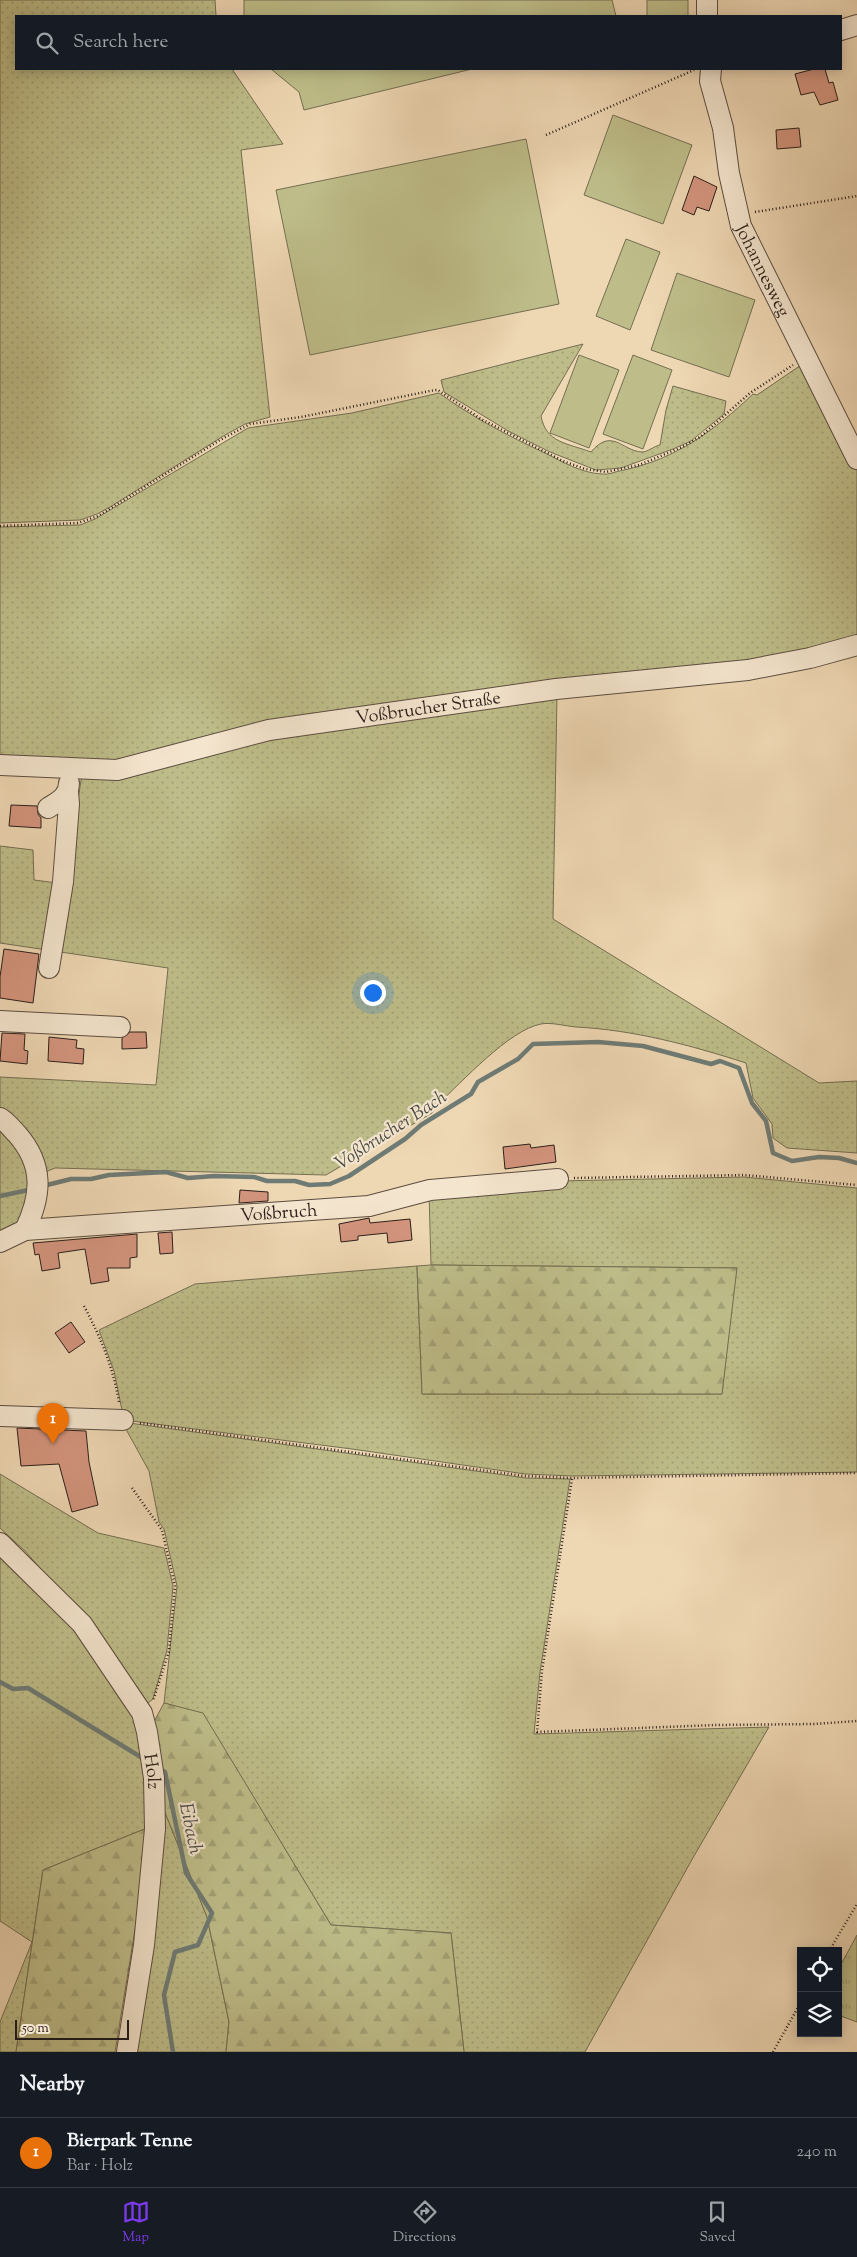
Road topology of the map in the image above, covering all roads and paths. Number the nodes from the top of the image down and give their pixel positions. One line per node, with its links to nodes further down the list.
1 (707, 0): 2 (street)
2 (707, 15)
3 (857, 26): 4 (street)
4 (842, 30)
5 (695, 70): 7 (path)
6 (711, 70): 9 (street, Johannesweg)
7 (546, 135)
8 (857, 196): 9 (path)
9 (738, 214): 10 (street, Johannesweg)
10 (806, 357): 11 (street, Johannesweg); 12 (path)
11 (857, 459)
12 (0, 526)
13 (857, 645): 15 (street, Voßbrucher Straße)
14 (0, 765): 15 (street, Voßbrucher Straße)
15 (71, 768): 16 (street)
16 (68, 792): 17 (street); 18 (street)
17 (48, 808)
18 (50, 968)
19 (0, 1021): 20 (street)
20 (120, 1027)
21 (0, 1118): 24 (street)
22 (558, 1179): 23 (path); 24 (street, Voßbruch)
23 (857, 1185)
24 (25, 1230): 25 (street, Voßbruch)
25 (0, 1242)
26 (84, 1306): 28 (path)
27 (0, 1416): 28 (street)
28 (123, 1420): 30 (path)
29 (857, 1473): 30 (path)
30 (572, 1478): 34 (path)
31 (132, 1488): 33 (path)
32 (0, 1543): 33 (street, Holz)
33 (142, 1712): 38 (street, Holz)
34 (857, 1721)
35 (857, 1904): 36 (path)
36 (832, 1947)
37 (797, 2009): 39 (path)
38 (127, 2052)
39 (773, 2052)

